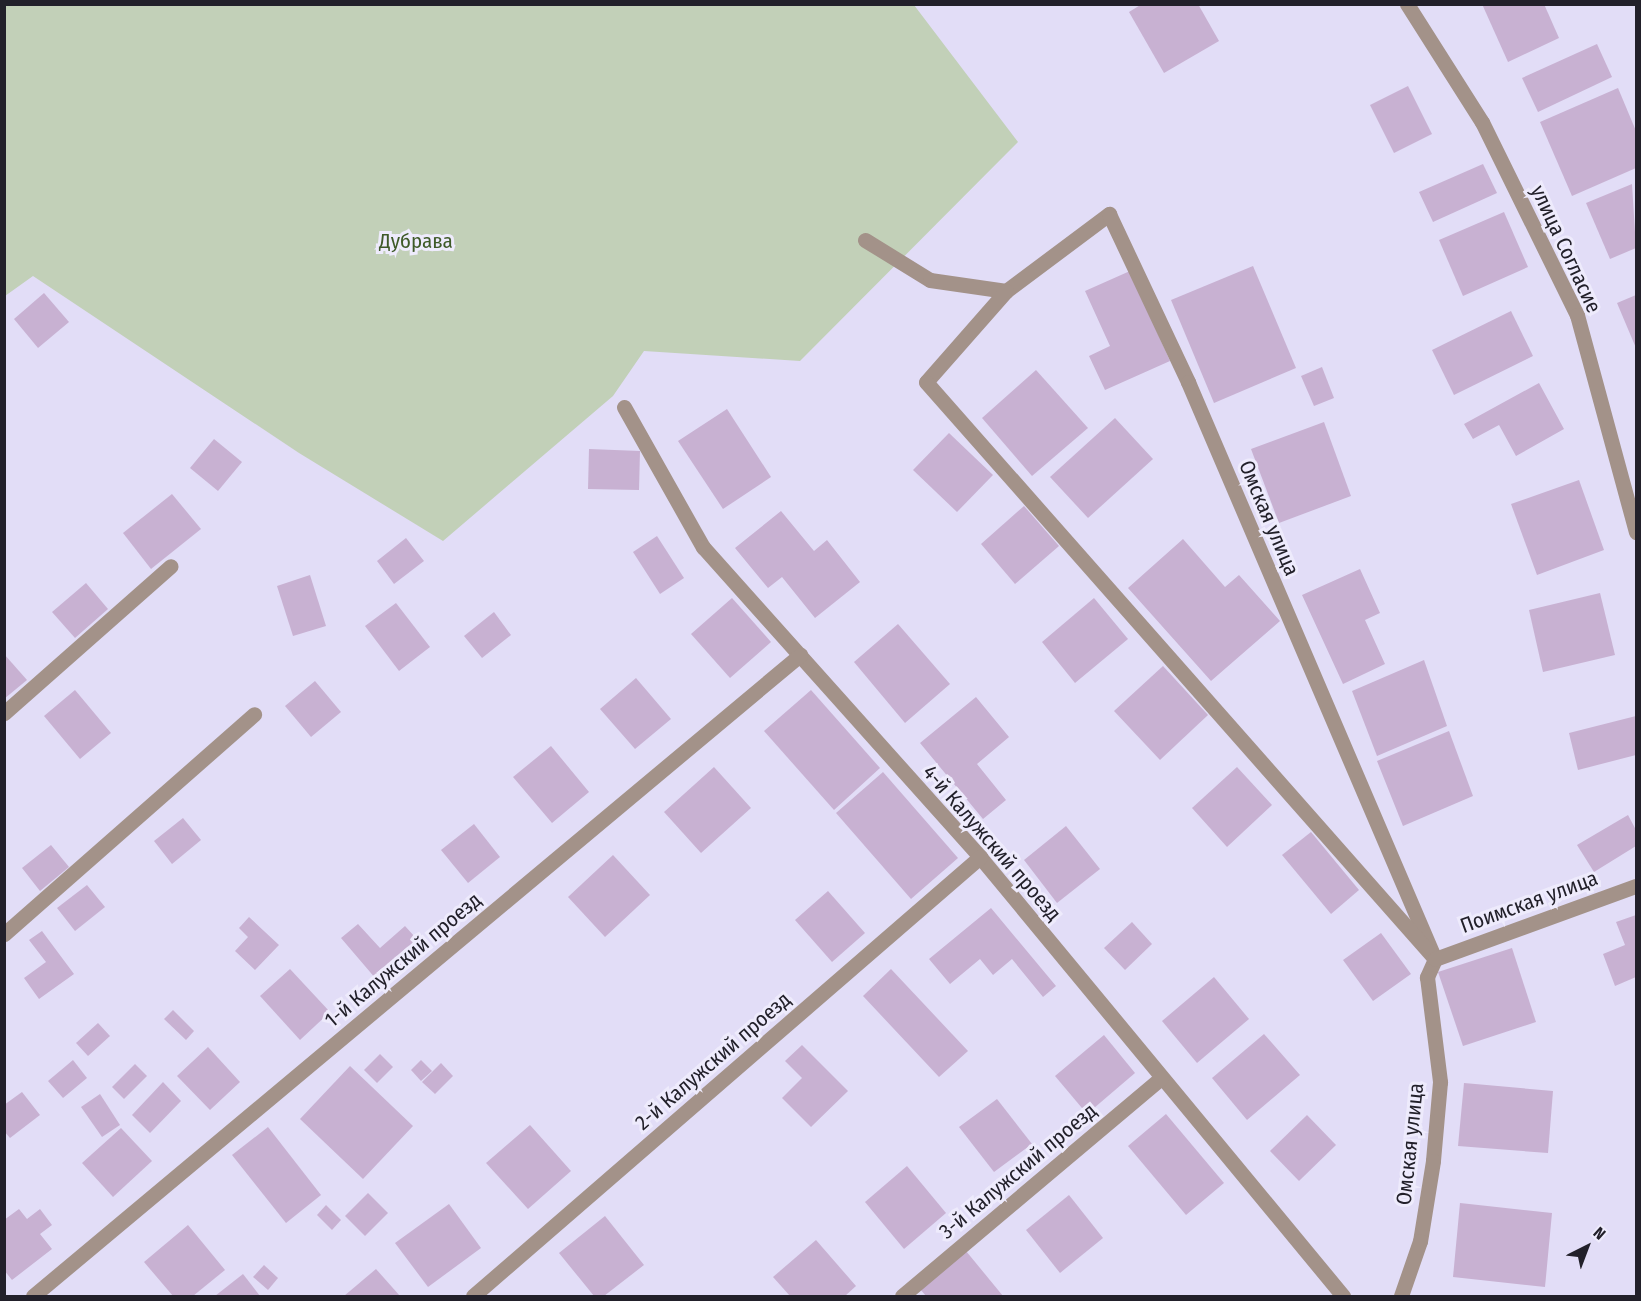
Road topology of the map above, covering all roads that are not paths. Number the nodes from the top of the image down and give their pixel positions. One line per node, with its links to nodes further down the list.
1 (1407, 4): 5 (street, улица Согласие)
2 (866, 240): 3 (street)
3 (1006, 291): 13 (street, Омская улица); 13 (street, Омская улица)
4 (624, 407): 7 (street, 4-й Калужский проезд)
5 (1636, 532)
6 (171, 566): 8 (street)
7 (800, 655): 10 (street, 4-й Калужский проезд); 15 (street, 1-й Калужский проезд)
8 (4, 713)
9 (254, 714): 12 (street)
10 (980, 857): 14 (street, 4-й Калужский проезд); 16 (street, 2-й Калужский проезд)
11 (1636, 886): 13 (street, Поимская улица)
12 (4, 934)
13 (1435, 959): 19 (street, Омская улица)
14 (1161, 1078): 17 (street, 3-й Калужский проезд); 18 (street, 4-й Калужский проезд)
15 (33, 1296)
16 (473, 1296)
17 (902, 1296)
18 (1343, 1296)
19 (1401, 1296)

